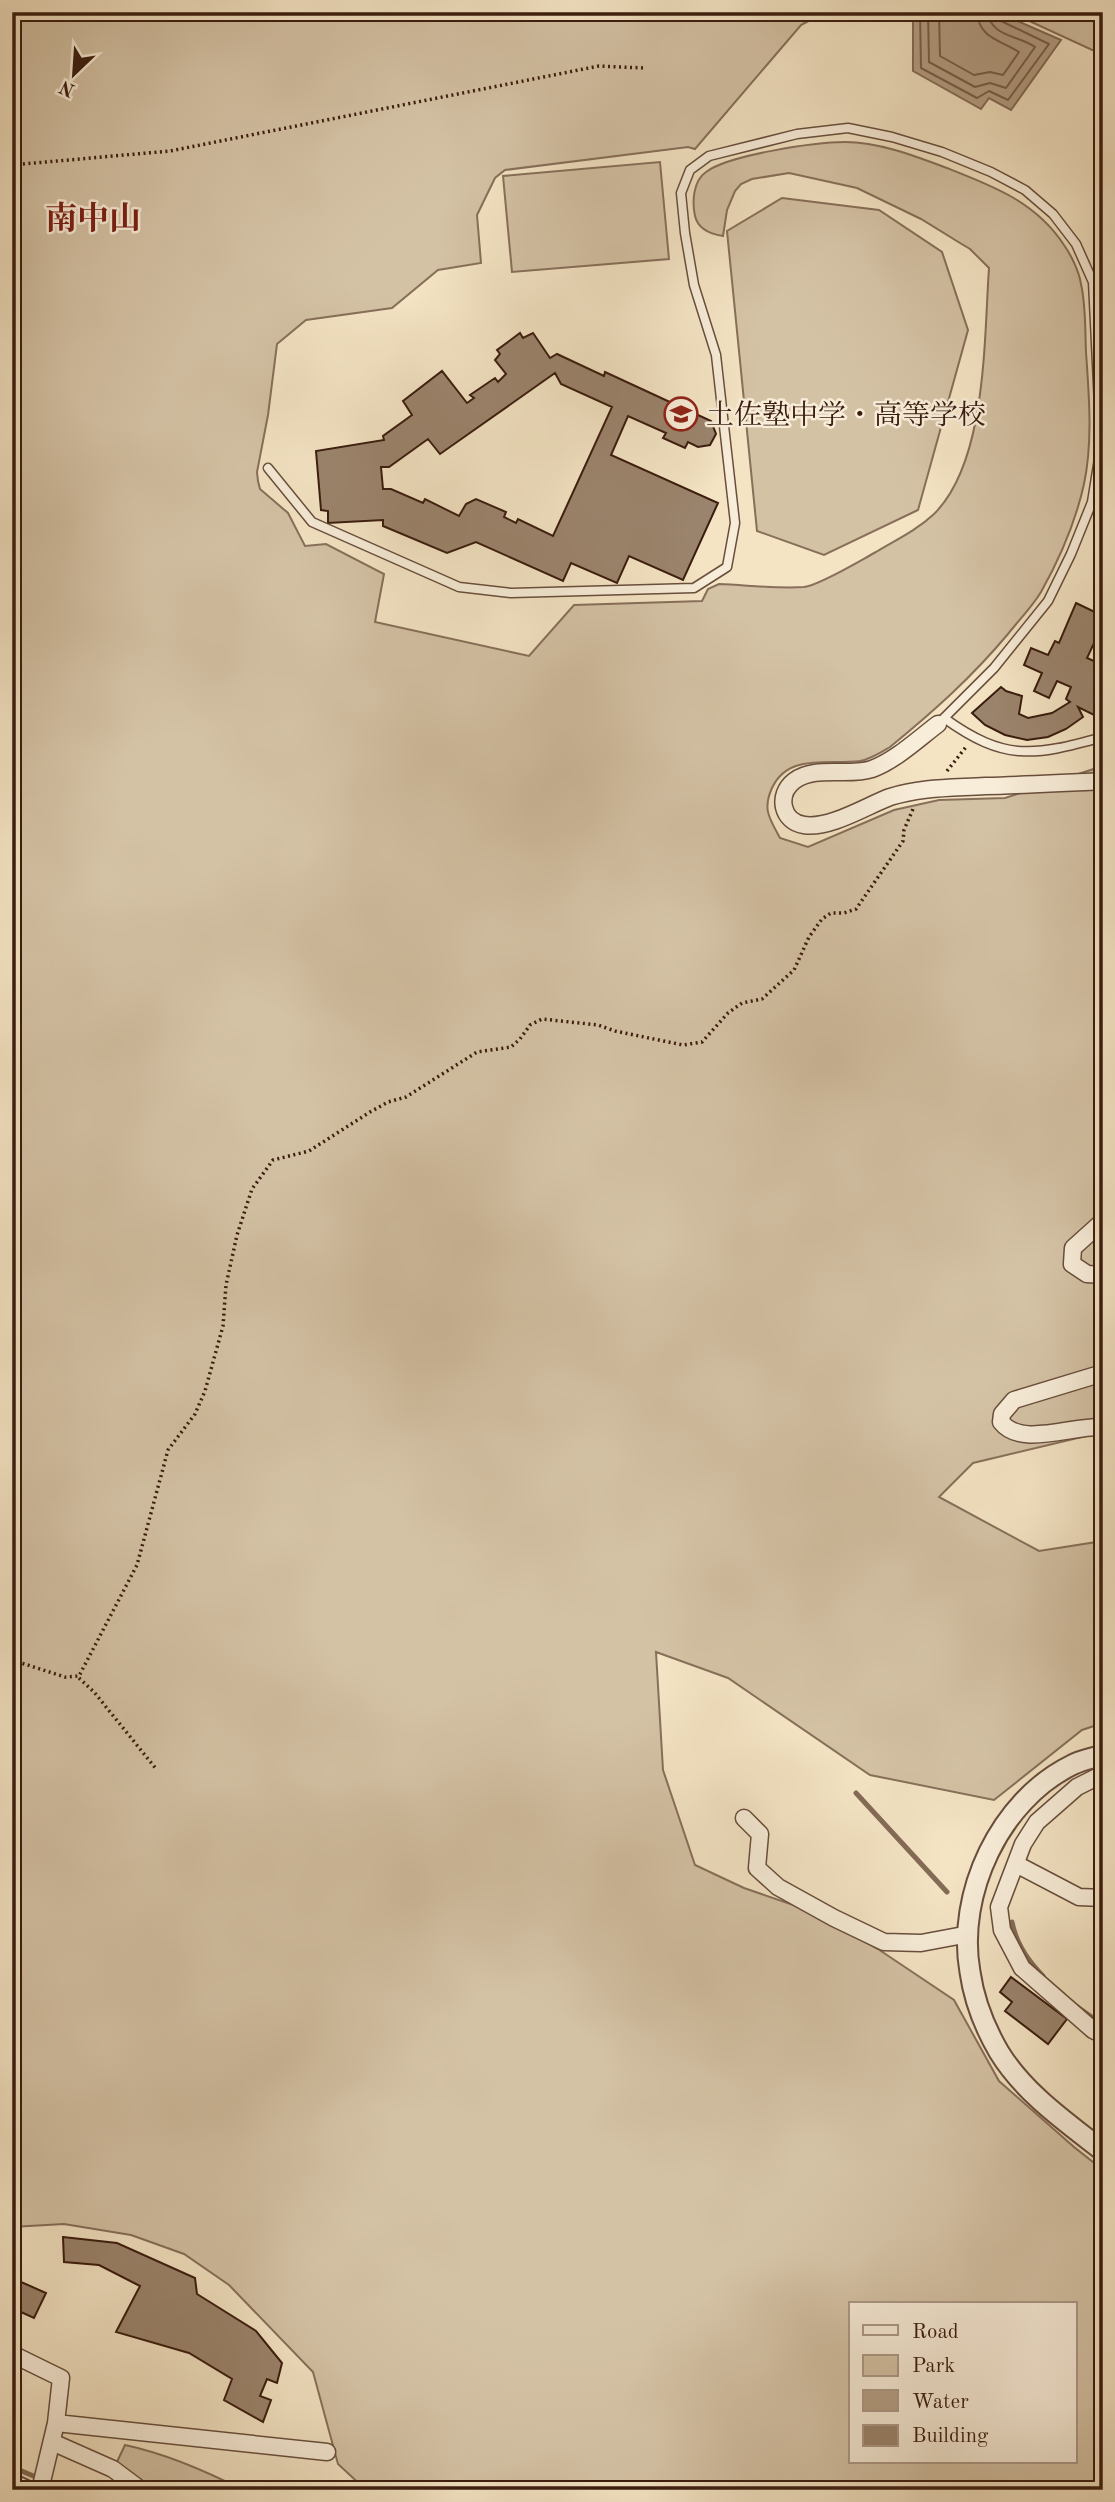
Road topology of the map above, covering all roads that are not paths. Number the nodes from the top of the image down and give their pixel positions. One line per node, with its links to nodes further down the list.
1 (268, 468): 2 (lane)
2 (941, 721): 3 (lane); 4 (street)
3 (1103, 737)
4 (1103, 781)
5 (1103, 1221): 6 (street)
6 (1103, 1275)
7 (1103, 1373): 8 (street)
8 (1103, 1427)
9 (1103, 1755): 14 (street)
10 (1103, 1774): 12 (street)
11 (744, 1818): 14 (street)
12 (1016, 1864): 13 (street); 15 (street)
13 (1103, 1898)
14 (969, 1934): 16 (street)
15 (1103, 2035)
16 (1103, 2151)
17 (12, 2354): 18 (street)
18 (56, 2423): 19 (street); 20 (street)
19 (52, 2442): 23 (street); 24 (street)
20 (327, 2452)
21 (12, 2484): 22 (street)
22 (25, 2490)
23 (40, 2490)
24 (141, 2490)

